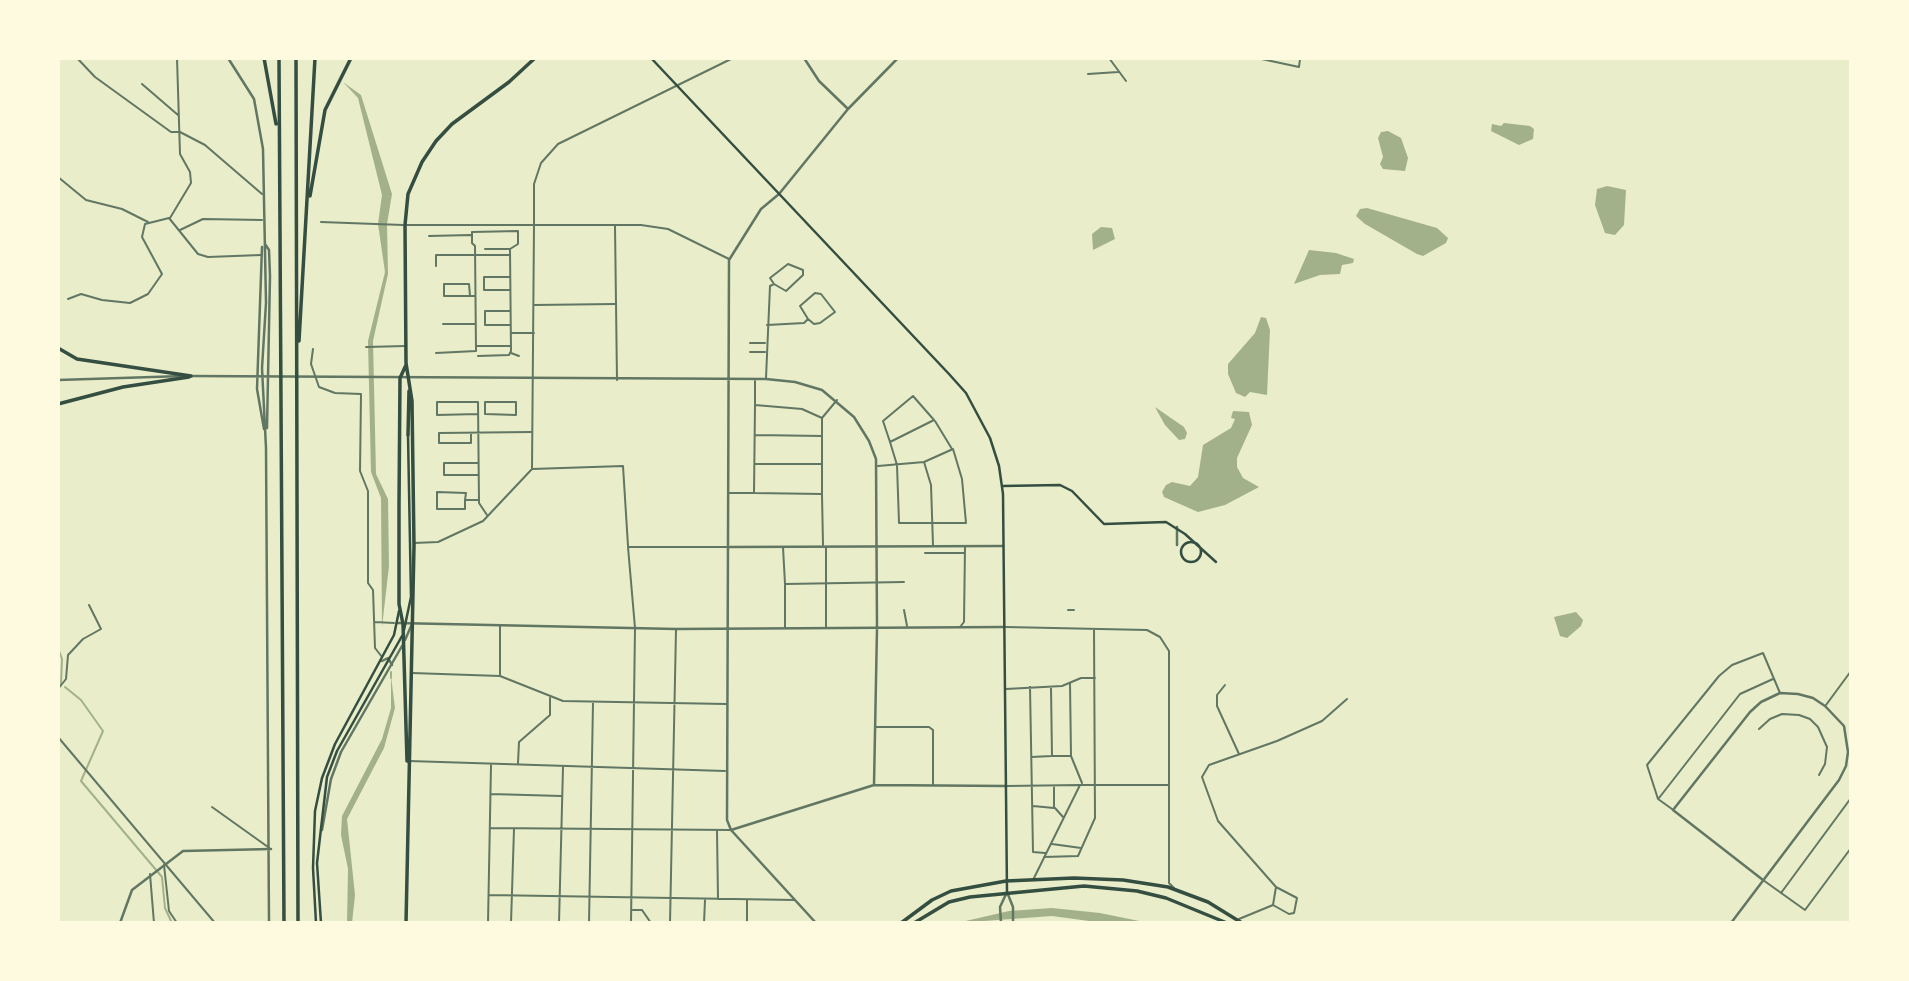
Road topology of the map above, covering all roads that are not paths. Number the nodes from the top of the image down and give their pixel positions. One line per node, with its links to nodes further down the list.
1 (78, 58): 23 (street)
2 (177, 58): 22 (street)
3 (228, 58): 27 (street)
4 (264, 58): 24 (main road)
5 (279, 58): 24 (main road)
6 (296, 58): 78 (main road)
7 (315, 58): 32 (main road)
8 (351, 58): 32 (main road)
9 (535, 58): 33 (main road)
10 (652, 58): 26 (main road)
11 (733, 58): 34 (street)
12 (804, 58): 21 (street)
13 (898, 58): 21 (street)
14 (1109, 58): 17 (street)
15 (1257, 58): 16 (street)
16 (1300, 59)
17 (1118, 72): 18 (street); 19 (street)
18 (1088, 74)
19 (1126, 81)
20 (142, 84): 22 (street)
21 (848, 108): 26 (street)
22 (179, 115): 23 (street)
23 (180, 132): 27 (street); 28 (street)
24 (278, 151): 261 (main road)
25 (58, 177): 31 (street)
26 (779, 194): 45 (street); 112 (main road)
27 (263, 195): 29 (street)
28 (169, 218): 31 (street); 36 (street)
29 (263, 220): 36 (street); 39 (street)
30 (321, 222): 33 (street)
31 (149, 223): 52 (street)
32 (307, 223): 78 (main road)
33 (405, 225): 34 (street); 66 (main road)
34 (534, 225): 35 (street); 54 (street)
35 (615, 225): 45 (street); 53 (street)
36 (180, 230): 42 (street)
37 (429, 236): 38 (street)
38 (472, 236): 41 (street); 43 (street)
39 (264, 241): 42 (street); 98 (street); 98 (street)
40 (485, 249): 41 (street)
41 (510, 249): 44 (street)
42 (261, 255): 98 (street)
43 (475, 255): 44 (street); 46 (street); 51 (street)
44 (510, 255): 47 (street)
45 (729, 260): 83 (street)
46 (436, 266)
47 (510, 277): 49 (street); 49 (street)
48 (774, 284): 48 (street); 60 (street)
49 (510, 290): 55 (street)
50 (470, 296): 50 (street); 51 (street)
51 (476, 296): 58 (street)
52 (68, 299)
53 (616, 304): 54 (street); 87 (street)
54 (534, 305): 62 (street)
55 (511, 311): 59 (street); 59 (street)
56 (808, 319): 56 (street); 60 (street)
57 (443, 324): 58 (street)
58 (476, 324): 67 (street)
59 (511, 325): 61 (street)
60 (766, 325): 64 (street)
61 (511, 333): 62 (street); 65 (street)
62 (535, 333): 82 (street)
63 (750, 342): 64 (street)
64 (766, 343): 73 (street)
65 (511, 345): 67 (street); 71 (street)
66 (407, 346): 68 (street); 77 (main road)
67 (476, 346): 74 (street)
68 (366, 347)
69 (58, 348): 79 (main road)
70 (313, 349): 144 (street)
71 (510, 352): 75 (street); 76 (street)
72 (750, 352): 73 (street)
73 (766, 352): 85 (street)
74 (436, 353)
75 (478, 355)
76 (519, 356)
77 (406, 363): 80 (main road); 81 (main road)
78 (297, 368): 262 (main road)
79 (191, 376): 80 (street); 86 (street); 90 (main road)
80 (400, 378): 81 (street); 139 (main road)
81 (409, 379): 82 (street); 99 (main road); 121 (main road)
82 (532, 379): 87 (street); 96 (street)
83 (729, 379): 84 (street); 87 (street); 113 (street)
84 (755, 379): 85 (street); 91 (street)
85 (766, 379): 88 (street)
86 (58, 380)
87 (617, 380)
88 (837, 400): 93 (street); 109 (street)
89 (485, 402): 89 (street)
90 (58, 404)
91 (755, 405): 93 (street); 100 (street)
92 (478, 414): 92 (street); 95 (street)
93 (822, 418): 101 (street)
94 (934, 420): 102 (street); 102 (street); 103 (street)
95 (478, 432): 96 (street); 97 (street); 105 (street)
96 (532, 432): 110 (street)
97 (471, 434): 97 (street)
98 (266, 435): 228 (street)
99 (408, 435): 224 (main road)
100 (754, 435): 101 (street); 106 (street)
101 (822, 436): 107 (street)
102 (890, 442): 108 (street)
103 (953, 449): 104 (street); 119 (street)
104 (924, 462): 108 (street); 119 (street)
105 (478, 463): 111 (street); 111 (street)
106 (754, 464): 107 (street); 114 (street)
107 (822, 464): 115 (street)
108 (897, 465): 109 (street); 119 (street)
109 (876, 466): 126 (street)
110 (532, 469): 118 (street); 130 (street)
111 (478, 475): 117 (street)
112 (1002, 486): 120 (main road); 129 (main road)
113 (729, 493): 114 (street); 131 (street)
114 (754, 493): 115 (street)
115 (822, 494): 125 (street)
116 (466, 500): 116 (street); 117 (street)
117 (479, 500): 118 (street)
118 (488, 516): 121 (street)
119 (932, 523): 127 (street)
120 (1177, 527): 122 (main road); 123 (street)
121 (414, 543): 147 (main road)
122 (1197, 544): 122 (main road); 134 (main road)
123 (1177, 545)
124 (783, 546): 125 (street); 131 (street); 137 (street)
125 (824, 546): 126 (street); 138 (street)
126 (877, 546): 127 (street); 135 (street)
127 (933, 546): 128 (street)
128 (965, 546): 129 (street); 133 (street)
129 (1003, 546): 149 (main road)
130 (628, 547): 131 (street); 150 (street)
131 (729, 547): 157 (street)
132 (925, 553): 133 (street)
133 (965, 553): 155 (street)
134 (1216, 562)
135 (877, 582): 136 (street); 138 (street); 153 (street)
136 (904, 582)
137 (785, 583): 138 (street); 151 (street)
138 (826, 583): 152 (street)
139 (399, 604): 145 (main road); 146 (main road)
140 (89, 605): 173 (street)
141 (904, 610): 154 (street)
142 (1068, 610): 143 (street)
143 (1074, 610)
144 (376, 622): 145 (street); 160 (street)
145 (397, 624): 146 (street); 160 (main road)
146 (403, 624): 147 (street); 159 (main road)
147 (412, 624): 148 (street); 159 (street); 163 (main road)
148 (500, 625): 150 (street); 165 (street)
149 (1004, 627): 155 (street); 158 (street); 172 (main road)
150 (635, 628): 156 (street); 178 (street)
151 (785, 628): 152 (street); 157 (street)
152 (826, 628): 153 (street)
153 (877, 628): 154 (street); 182 (street)
154 (911, 628): 155 (street)
155 (958, 628)
156 (676, 629): 157 (street); 179 (street)
157 (728, 629): 180 (street)
158 (1094, 629): 166 (street); 204 (street)
159 (404, 643): 161 (street); 164 (main road)
160 (383, 659): 161 (street); 263 (main road)
161 (392, 665): 164 (street); 224 (street)
162 (1851, 671): 181 (street)
163 (411, 673): 165 (street); 190 (main road)
164 (405, 674): 190 (main road)
165 (500, 676): 175 (street)
166 (1095, 678): 168 (street); 203 (street)
167 (1773, 679): 174 (street); 210 (street); 210 (street)
168 (1070, 683): 171 (street); 188 (street)
169 (1225, 685): 186 (street)
170 (1030, 687): 171 (street); 172 (street); 189 (street)
171 (1051, 687): 187 (street)
172 (1005, 689): 206 (main road)
173 (58, 690)
174 (1780, 694): 181 (street); 214 (street)
175 (550, 697): 177 (street); 192 (street)
176 (1347, 699): 186 (street)
177 (593, 702): 178 (street); 194 (street)
178 (634, 702): 179 (street); 195 (street)
179 (674, 702): 180 (street); 196 (street)
180 (727, 704): 197 (street)
181 (1825, 706): 185 (street)
182 (875, 727): 199 (street); 205 (street)
183 (1759, 729): 198 (street)
184 (58, 737): 231 (street)
185 (1849, 741): 233 (street)
186 (1239, 755): 238 (street)
187 (1052, 756): 188 (street); 189 (street)
188 (1071, 756): 202 (street)
189 (1031, 757): 200 (street)
190 (408, 761): 191 (street); 264 (main road)
191 (491, 764): 192 (street); 207 (street)
192 (518, 765): 193 (street)
193 (563, 766): 194 (street); 208 (street)
194 (592, 767): 195 (street); 219 (street)
195 (633, 769): 196 (street); 220 (street)
196 (672, 769): 197 (street); 222 (street)
197 (727, 771): 221 (street)
198 (1819, 775)
199 (873, 785): 205 (street); 221 (street)
200 (1031, 785): 201 (street); 206 (street); 211 (street)
201 (1054, 785): 202 (street); 213 (street)
202 (1081, 785): 203 (street); 215 (street)
203 (1097, 785): 204 (street); 226 (street)
204 (1169, 785): 236 (street)
205 (933, 786): 206 (street)
206 (1006, 786): 234 (main road)
207 (491, 794): 208 (street); 216 (street)
208 (562, 796): 218 (street)
209 (1851, 798): 241 (street)
210 (1658, 799): 214 (street)
211 (1032, 806): 213 (street); 229 (street)
212 (212, 807): 228 (street)
213 (1054, 807): 215 (street)
214 (1673, 810): 233 (street)
215 (1064, 817): 225 (street)
216 (490, 828): 217 (street); 242 (street)
217 (514, 828): 218 (street); 243 (street)
218 (561, 829): 219 (street); 244 (street)
219 (592, 830): 220 (street); 245 (street)
220 (632, 830): 222 (street); 246 (street)
221 (731, 830): 223 (street); 251 (street)
222 (671, 831): 223 (street); 247 (street)
223 (717, 831): 249 (street)
224 (320, 834): 263 (main road)
225 (1051, 844): 226 (street); 229 (street)
226 (1082, 848): 230 (street)
227 (1851, 848): 241 (street)
228 (271, 849): 231 (street); 260 (street)
229 (1046, 853): 230 (street)
230 (1044, 857): 235 (street)
231 (164, 864): 232 (street); 258 (street); 259 (street)
232 (150, 874): 254 (street); 256 (street)
233 (1763, 880): 241 (street); 280 (street)
234 (1006, 881): 235 (main road); 240 (main road); 275 (main road)
235 (1033, 881): 237 (main road)
236 (1169, 883): 237 (street); 239 (street)
237 (1159, 886): 239 (main road)
238 (1276, 887): 252 (street); 252 (street)
239 (1176, 890): 255 (main road)
240 (1007, 892): 276 (main road); 277 (street); 278 (street); 279 (main road)
241 (1781, 893)
242 (489, 895): 243 (street); 265 (street)
243 (512, 895): 244 (street); 266 (street)
244 (559, 897): 245 (street); 267 (street)
245 (590, 897): 246 (street); 268 (street)
246 (632, 898): 247 (street); 253 (street)
247 (670, 899): 248 (street); 271 (street)
248 (705, 900): 249 (street); 272 (street)
249 (718, 900): 250 (street)
250 (747, 900): 251 (street); 273 (street)
251 (795, 900): 274 (street)
252 (1273, 905): 255 (street)
253 (631, 910): 269 (street); 270 (street)
254 (154, 922): 257 (street)
255 (1238, 922)
256 (120, 923)
257 (161, 923)
258 (177, 923)
259 (215, 923)
260 (269, 923)
261 (284, 923)
262 (298, 923)
263 (318, 923)
264 (406, 923)
265 (488, 923)
266 (511, 923)
267 (559, 923)
268 (589, 923)
269 (631, 923)
270 (651, 923)
271 (670, 923)
272 (704, 923)
273 (747, 923)
274 (816, 923)
275 (901, 923)
276 (914, 923)
277 (1001, 923)
278 (1013, 923)
279 (1227, 923)
280 (1731, 923)

